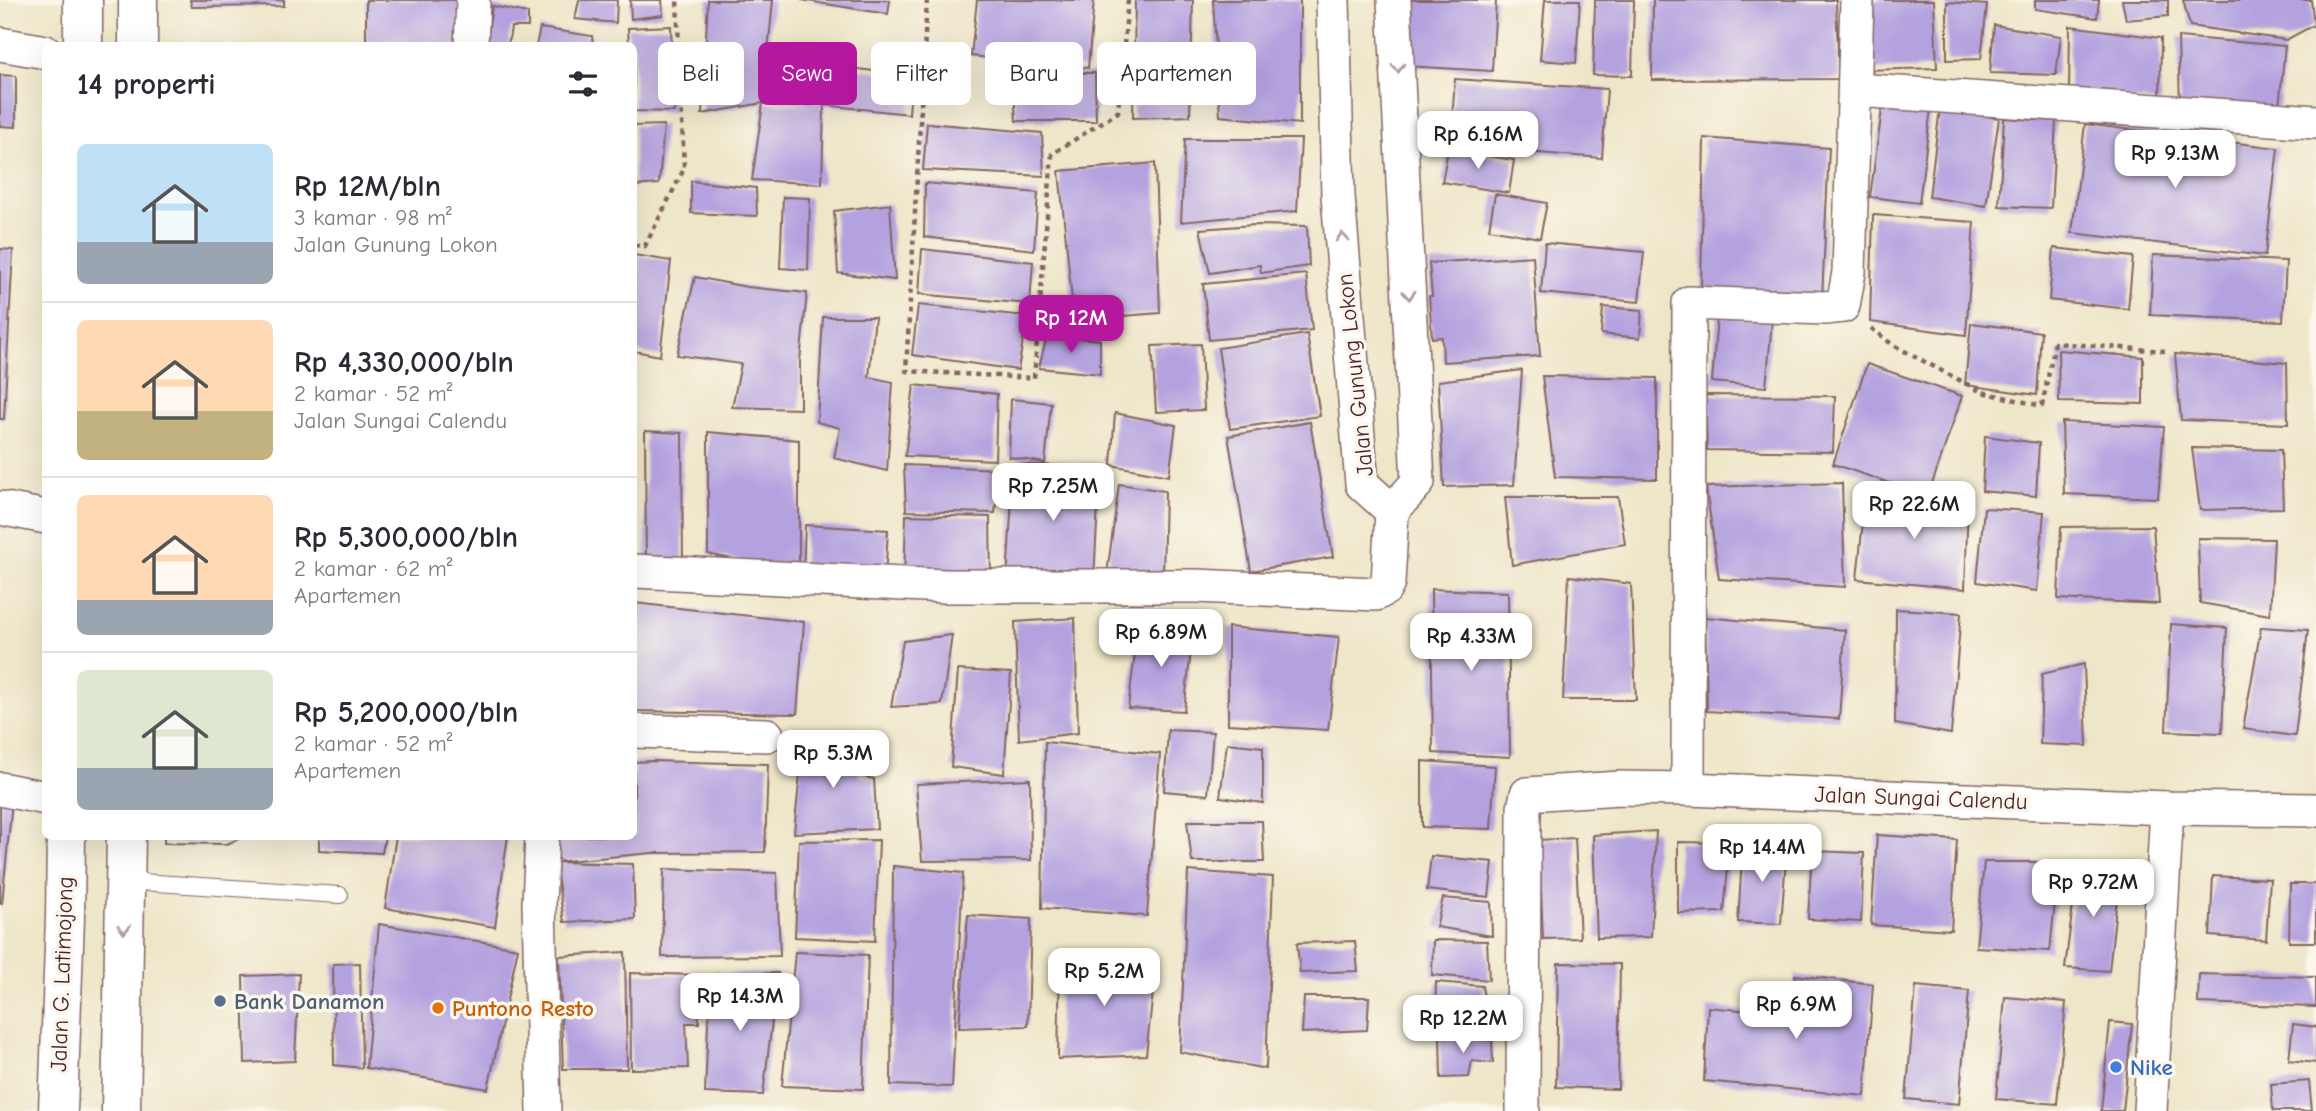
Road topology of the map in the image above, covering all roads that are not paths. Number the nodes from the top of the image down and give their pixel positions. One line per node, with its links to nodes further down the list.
1 (83, 0): 7 (main road)
2 (138, 0): 8 (main road)
3 (473, 0): 9 (street)
4 (1333, 0): 15 (street, Jalan Gunung Lokon, one-way to 4)
5 (1394, 0): 15 (street, Jalan Gunung Lokon, one-way to 15)
6 (1857, 0): 12 (street)
7 (83, 42)
8 (138, 42)
9 (471, 42)
10 (0, 44): 11 (street)
11 (42, 51)
12 (1856, 90): 13 (street); 21 (street)
13 (2316, 122)
14 (0, 508): 16 (street)
15 (1392, 511): 17 (street)
16 (42, 516)
17 (637, 571)
18 (637, 730): 19 (street)
19 (766, 735)
20 (0, 789): 22 (street)
21 (1688, 789): 23 (street, Jalan Sungai Calendu); 33 (street, Jalan Sungai Calendu)
22 (42, 796)
23 (2167, 808): 24 (street, Jalan Sungai Calendu); 34 (street)
24 (2316, 810)
25 (66, 840): 30 (main road, Jalan G. Latimojong)
26 (125, 840): 28 (main road)
27 (542, 840): 32 (street)
28 (125, 881): 29 (lane); 31 (main road, one-way to 31)
29 (340, 895)
30 (58, 1111)
31 (121, 1111)
32 (544, 1111)
33 (1523, 1111)
34 (2150, 1111)

